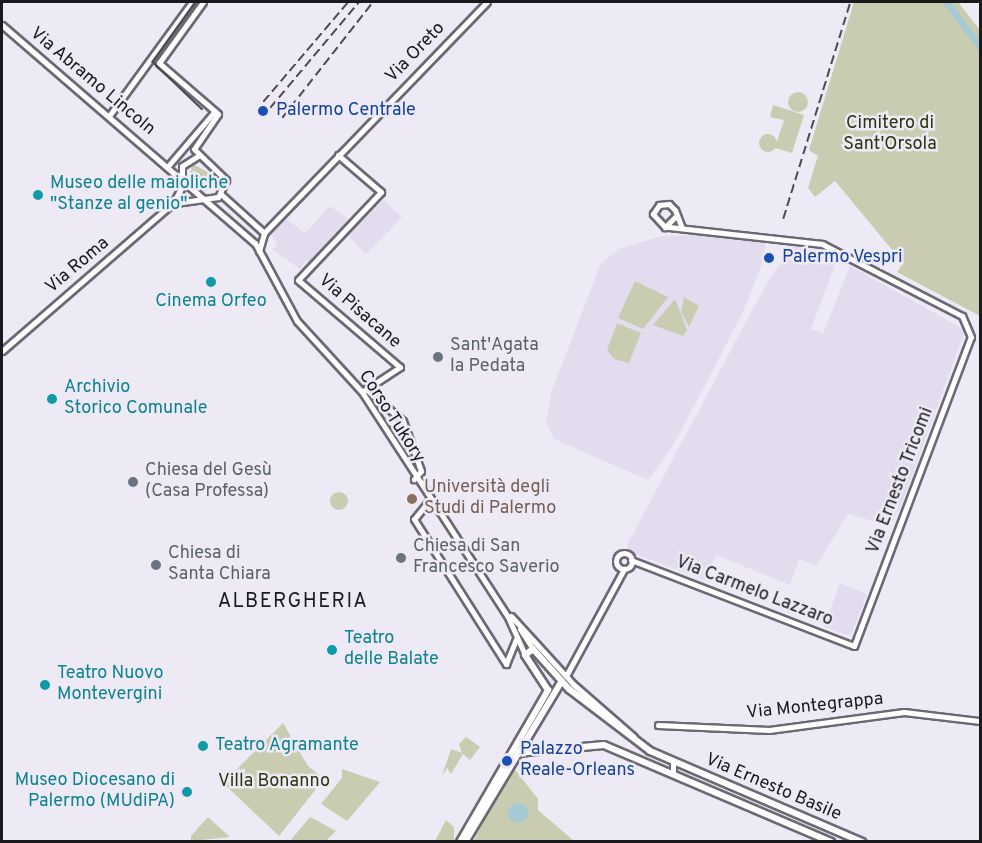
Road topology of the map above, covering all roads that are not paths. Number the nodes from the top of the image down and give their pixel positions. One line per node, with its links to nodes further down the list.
1 (192, 2): 6 (street)
2 (203, 2): 5 (street)
3 (487, 2): 9 (street, Via Oreto)
4 (2, 25): 8 (street, Via Abramo Lincoln)
5 (159, 63): 6 (street); 7 (street)
6 (147, 66): 8 (street)
7 (212, 109): 10 (street); 11 (street)
8 (109, 116): 11 (street, Via Abramo Lincoln)
9 (338, 155): 19 (street, Via Oreto); 23 (street, Via Pisacane)
10 (198, 156): 12 (street); 13 (street)
11 (168, 166): 12 (street, Via Abramo Lincoln)
12 (183, 179): 14 (street, Via Abramo Lincoln); 15 (street)
13 (222, 195): 14 (street); 19 (street)
14 (202, 196): 15 (street); 20 (street, Via Abramo Lincoln)
15 (173, 203): 22 (street, Via Roma)
16 (676, 216): 17 (street); 17 (street); 18 (street)
17 (667, 227): 18 (street)
18 (683, 229): 32 (street, Via Ernesto Tricomi)
19 (266, 231): 21 (street)
20 (255, 243): 21 (street, Corso Tukory)
21 (259, 251): 23 (street, Corso Tukory)
22 (2, 351)
23 (364, 391): 24 (street, Corso Tukory); 24 (street, Corso Tukory)
24 (414, 479): 25 (street, Corso Tukory)
25 (428, 502): 28 (street, Corso Tukory); 34 (street)
26 (631, 563): 27 (street); 27 (street); 32 (street, Via Carmelo Lazzaro)
27 (624, 569): 35 (street)
28 (502, 608): 29 (street, Corso Tukory); 30 (street, Corso Tukory)
29 (516, 622): 31 (street, Corso Tukory); 35 (street, Corso Tukory)
30 (516, 639): 31 (street); 33 (street, Corso Tukory); 34 (street)
31 (531, 646): 33 (main road); 36 (main road, Corso Tukory)
32 (854, 646)
33 (525, 655): 34 (street); 46 (main road, Corso Tukory)
34 (508, 661)
35 (566, 676): 40 (street, Via Ernesto Basile)
36 (561, 682): 37 (main road, Corso Tukory); 41 (main road)
37 (569, 689): 40 (main road, Via Ernesto Basile)
38 (981, 721): 39 (street, Via Montegrappa)
39 (658, 725)
40 (634, 739): 42 (main road, Via Ernesto Basile)
41 (518, 753): 43 (main road, Via Ernesto Basile); 47 (main road)
42 (673, 762): 43 (street, Via Ernesto Basile); 44 (main road, Via Ernesto Basile)
43 (673, 774): 45 (main road, Via Ernesto Basile)
44 (802, 817): 45 (street); 49 (main road, Via Ernesto Basile)
45 (798, 827): 48 (main road, Via Ernesto Basile)
46 (460, 842)
47 (465, 842)
48 (831, 842)
49 (862, 842)

